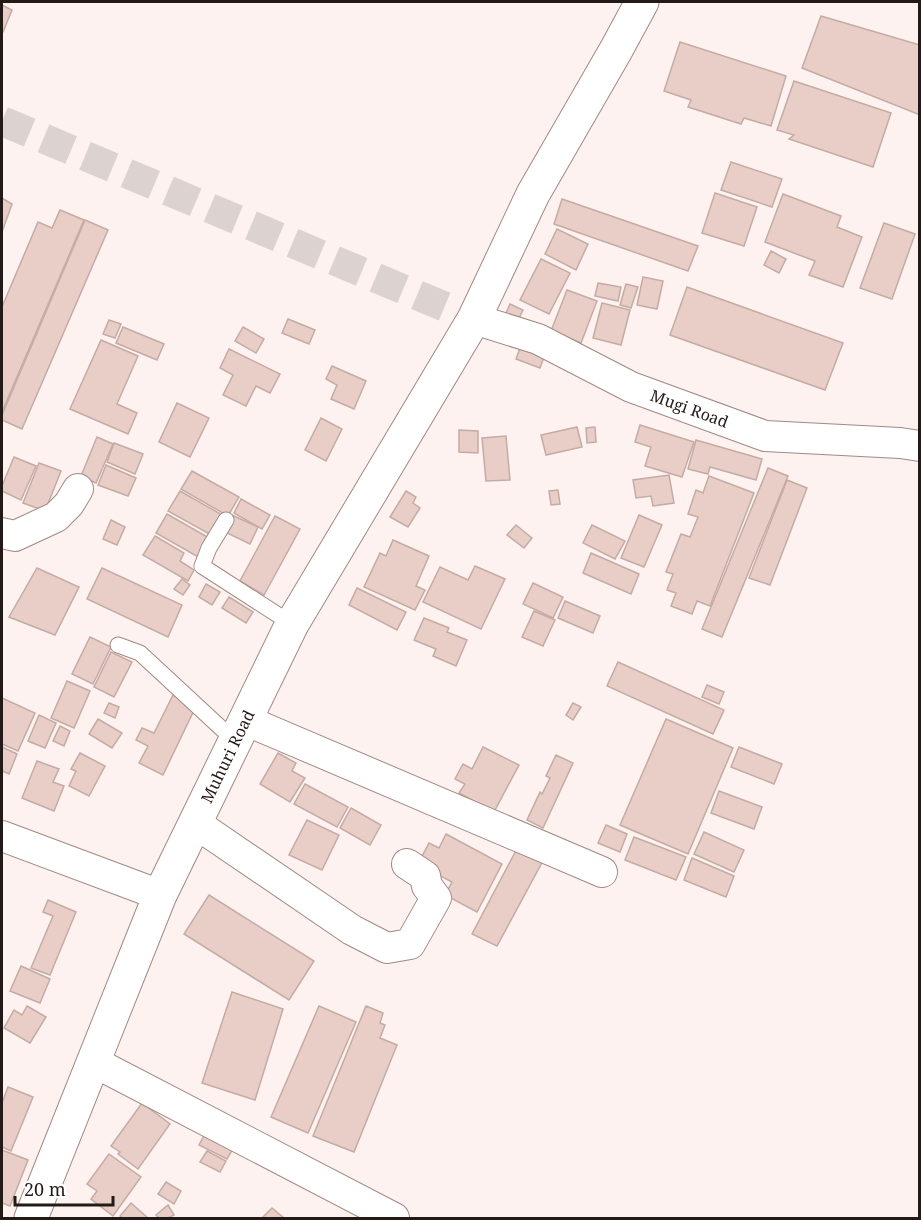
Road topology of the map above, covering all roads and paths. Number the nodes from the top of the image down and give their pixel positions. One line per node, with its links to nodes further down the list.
1 (642, 2): 2 (main road, Muhuri Road)
2 (474, 319): 3 (street, Mugi Road); 7 (main road, Muhuri Road)
3 (920, 446)
4 (78, 489): 6 (street)
5 (226, 520): 7 (lane)
6 (2, 533)
7 (292, 624): 9 (main road, Muhuri Road)
8 (118, 645): 9 (lane)
9 (240, 731): 10 (main road, Muhuri Road); 13 (street)
10 (195, 824): 12 (street); 14 (main road, Muhuri Road)
11 (2, 836): 14 (street)
12 (407, 864)
13 (602, 872)
14 (160, 896): 15 (main road, Muhuri Road)
15 (94, 1062): 16 (main road, Muhuri Road); 17 (street)
16 (31, 1218)
17 (394, 1218)

